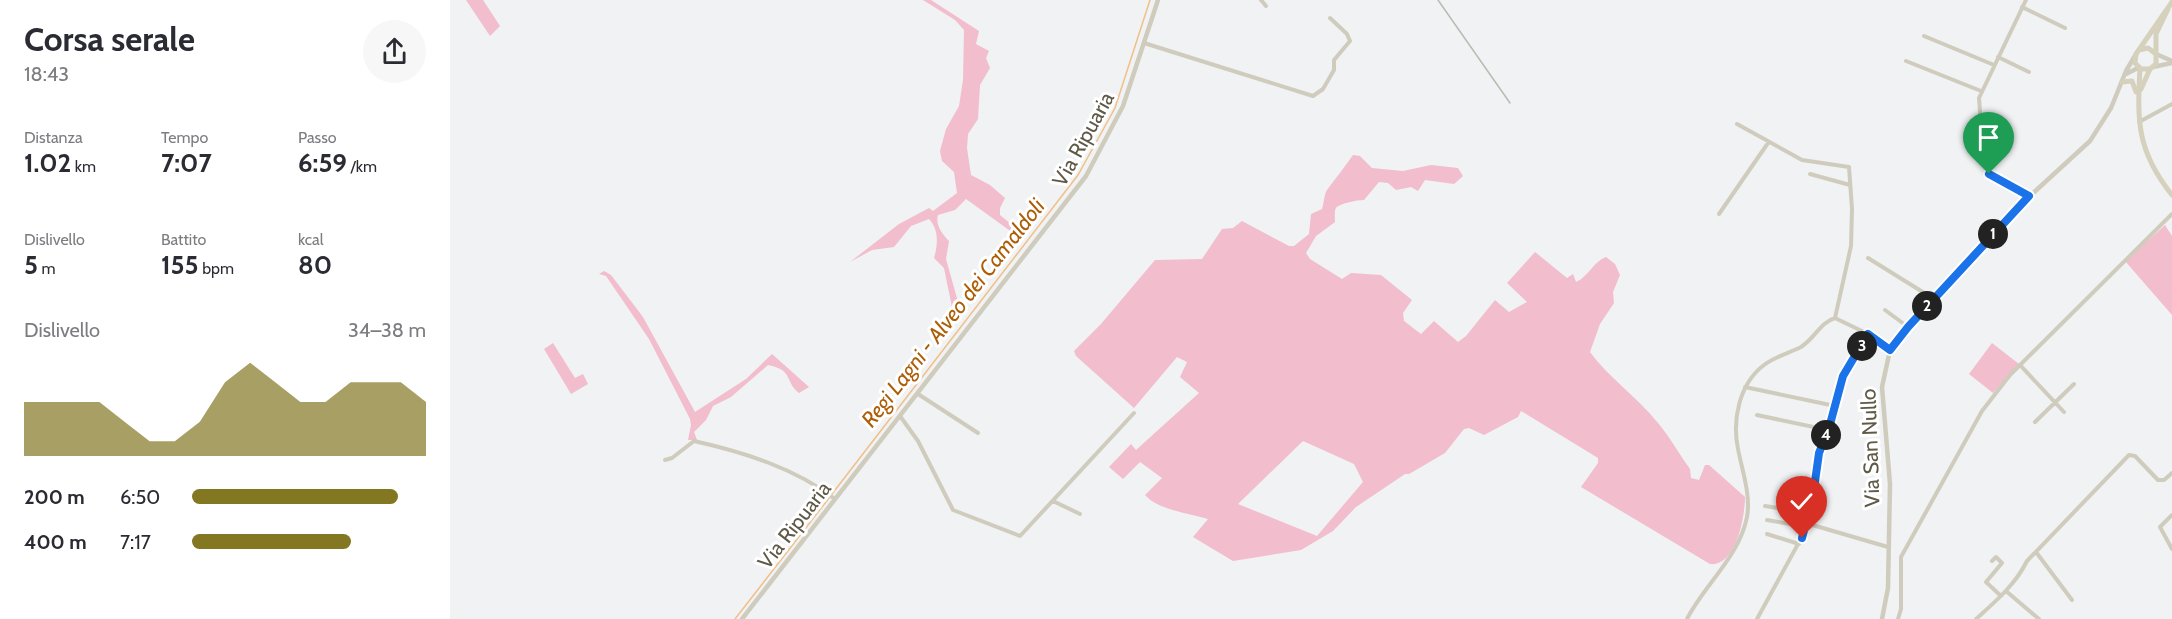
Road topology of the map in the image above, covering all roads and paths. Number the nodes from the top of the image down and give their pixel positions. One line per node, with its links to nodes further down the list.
1 (1158, 0): 11 (street, Via Ripuaria)
2 (1260, 0): 5 (street)
3 (2026, 0): 6 (street)
4 (2172, 2): 7 (main road)
5 (1266, 6)
6 (2022, 7): 9 (street); 14 (street)
7 (2168, 9): 12 (main road); 13 (main road)
8 (1330, 18): 11 (street)
9 (2065, 28)
10 (1924, 36): 17 (street)
11 (1144, 43): 45 (street, Via Ripuaria)
12 (2136, 53): 13 (main road); 18 (main road); 21 (street, Via San Nullo)
13 (2156, 54): 16 (street); 19 (main road)
14 (1998, 57): 17 (street); 20 (street)
15 (1906, 61): 22 (street)
16 (2172, 62): 19 (street)
17 (1994, 64): 22 (street)
18 (2139, 68): 19 (main road); 21 (street); 23 (main road)
19 (2152, 68): 23 (main road)
20 (2029, 72)
21 (2123, 79): 25 (main road); 32 (street, Via San Nullo)
22 (1981, 91): 32 (street)
23 (2139, 96): 25 (main road)
24 (2172, 104): 26 (street)
25 (2137, 109): 26 (main road)
26 (2138, 122): 31 (main road)
27 (1737, 124): 28 (street)
28 (1768, 143): 30 (street); 33 (street)
29 (1810, 174): 30 (street)
30 (1850, 185): 38 (street)
31 (2172, 195)
32 (2029, 196): 36 (street, Via San Nullo)
33 (1719, 214)
34 (2172, 214): 42 (street)
35 (1868, 258): 36 (street)
36 (1934, 299): 39 (street, Via San Nullo)
37 (1885, 310): 39 (street)
38 (1835, 318): 40 (street); 44 (street)
39 (1908, 327): 41 (street, Via San Nullo)
40 (1868, 334): 41 (street); 47 (street)
41 (1890, 350): 67 (street, Via San Nullo)
42 (2020, 365): 46 (street); 78 (street)
43 (2074, 384): 46 (street)
44 (1745, 387): 47 (street); 75 (street)
45 (918, 394): 51 (street, Via Ripuaria); 54 (street)
46 (2055, 403): 48 (street); 52 (street)
47 (1835, 406): 53 (street)
48 (2064, 412)
49 (1134, 413): 58 (street)
50 (1757, 415): 53 (street)
51 (900, 416): 57 (street, Via Ripuaria); 58 (street)
52 (2036, 422)
53 (1828, 430): 60 (street)
54 (978, 433)
55 (665, 460): 57 (street)
56 (2172, 473): 69 (street)
57 (835, 499): 74 (street, Via Ripuaria)
58 (1053, 501): 61 (street)
59 (1765, 506): 60 (street)
60 (1809, 513): 64 (street)
61 (1080, 514)
62 (2172, 515): 68 (street)
63 (1767, 520): 64 (street)
64 (1807, 527): 66 (street); 67 (street)
65 (1767, 534): 66 (street)
66 (1799, 544): 76 (street)
67 (1888, 547): 77 (street, Via San Nullo)
68 (2172, 549)
69 (2036, 552): 71 (street); 73 (street)
70 (1992, 561): 72 (street)
71 (2006, 591): 72 (street); 80 (street)
72 (2001, 596): 79 (street)
73 (2072, 600)
74 (742, 619)
75 (1687, 619)
76 (1757, 619)
77 (1882, 619)
78 (1898, 619)
79 (1976, 619)
80 (2039, 619)

